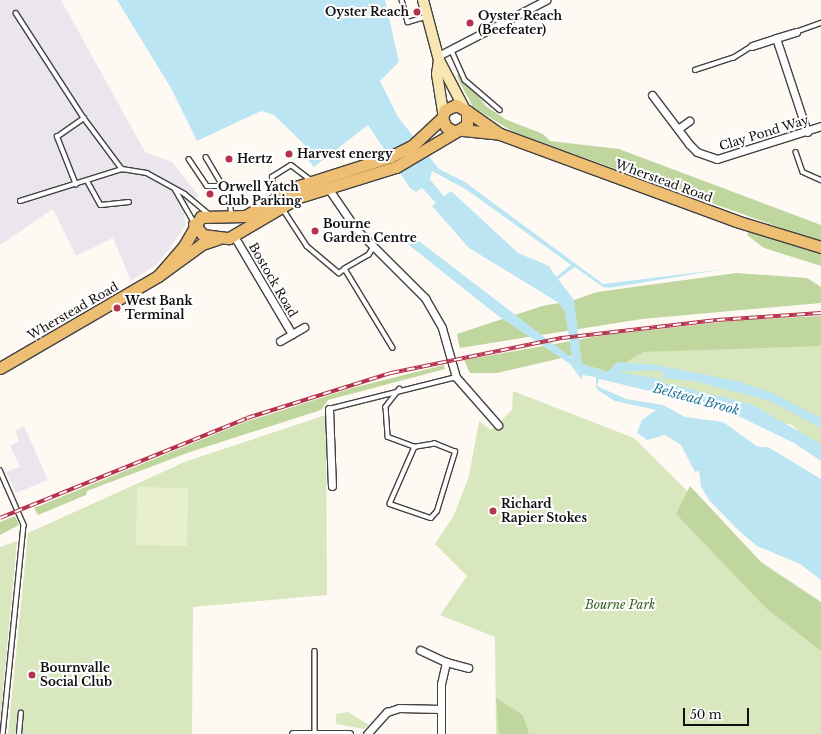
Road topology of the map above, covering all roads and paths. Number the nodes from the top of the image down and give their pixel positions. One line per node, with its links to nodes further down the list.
1 (402, 0): 5 (lane)
2 (423, 0): 5 (main road)
3 (546, 0): 10 (street)
4 (16, 12): 17 (lane)
5 (427, 16): 11 (main road)
6 (821, 23): 7 (lane)
7 (796, 32): 8 (street)
8 (776, 38): 9 (street); 22 (street)
9 (752, 46): 12 (lane)
10 (452, 50): 11 (street); 15 (lane)
11 (438, 58): 14 (main road); 16 (main road)
12 (695, 70)
13 (652, 95): 20 (street, Clay Pond Way)
14 (466, 110): 16 (main road, Wherstead Road); 21 (main road); 23 (main road)
15 (500, 110)
16 (443, 115): 21 (main road); 29 (main road, Wherstead Road)
17 (84, 118): 27 (lane); 31 (lane)
18 (689, 121): 20 (street)
19 (821, 126): 22 (street, Clay Pond Way)
20 (678, 129): 22 (street, Clay Pond Way)
21 (459, 131): 23 (main road); 34 (main road, Wherstead Road)
22 (807, 132)
23 (500, 134): 44 (main road, Wherstead Road)
24 (796, 152): 28 (lane)
25 (206, 157): 32 (lane)
26 (189, 159): 32 (lane)
27 (122, 169): 30 (lane); 33 (lane)
28 (821, 180)
29 (312, 181): 37 (main road, Wherstead Road); 37 (lane)
30 (88, 182): 31 (lane); 36 (lane)
31 (76, 186): 35 (lane)
32 (224, 186): 39 (lane)
33 (175, 188): 38 (lane); 40 (lane)
34 (328, 188): 37 (main road, Wherstead Road); 43 (street)
35 (20, 201)
36 (129, 202)
37 (278, 202): 39 (main road, Wherstead Road); 41 (main road, Wherstead Road); 45 (lane)
38 (214, 215): 39 (main road, Wherstead Road); 40 (main road, Wherstead Road)
39 (232, 217)
40 (194, 224): 42 (main road); 46 (main road, Wherstead Road)
41 (234, 236): 42 (main road, Wherstead Road); 48 (street, Bostock Road)
42 (218, 239): 46 (main road, Wherstead Road)
43 (374, 247): 45 (lane); 52 (street)
44 (821, 248)
45 (345, 269): 50 (lane)
46 (158, 276): 51 (main road, Wherstead Road)
47 (304, 327): 48 (street, Bostock Road)
48 (292, 334): 49 (street, Bostock Road)
49 (280, 341)
50 (393, 348)
51 (0, 368)
52 (456, 377): 53 (lane); 55 (street)
53 (400, 389): 54 (lane); 56 (lane)
54 (329, 409): 58 (street)
55 (498, 425)
56 (415, 447): 56 (lane)
57 (0, 470): 66 (lane)
58 (332, 486)
59 (315, 650): 65 (lane)
60 (420, 650): 61 (street)
61 (446, 662): 62 (street); 63 (street)
62 (468, 668)
63 (441, 709): 70 (street); 71 (street)
64 (21, 713): 67 (lane)
65 (315, 732): 68 (street); 69 (street)
66 (3, 734)
67 (18, 734)
68 (293, 734)
69 (349, 734)
70 (367, 734)
71 (441, 734)

